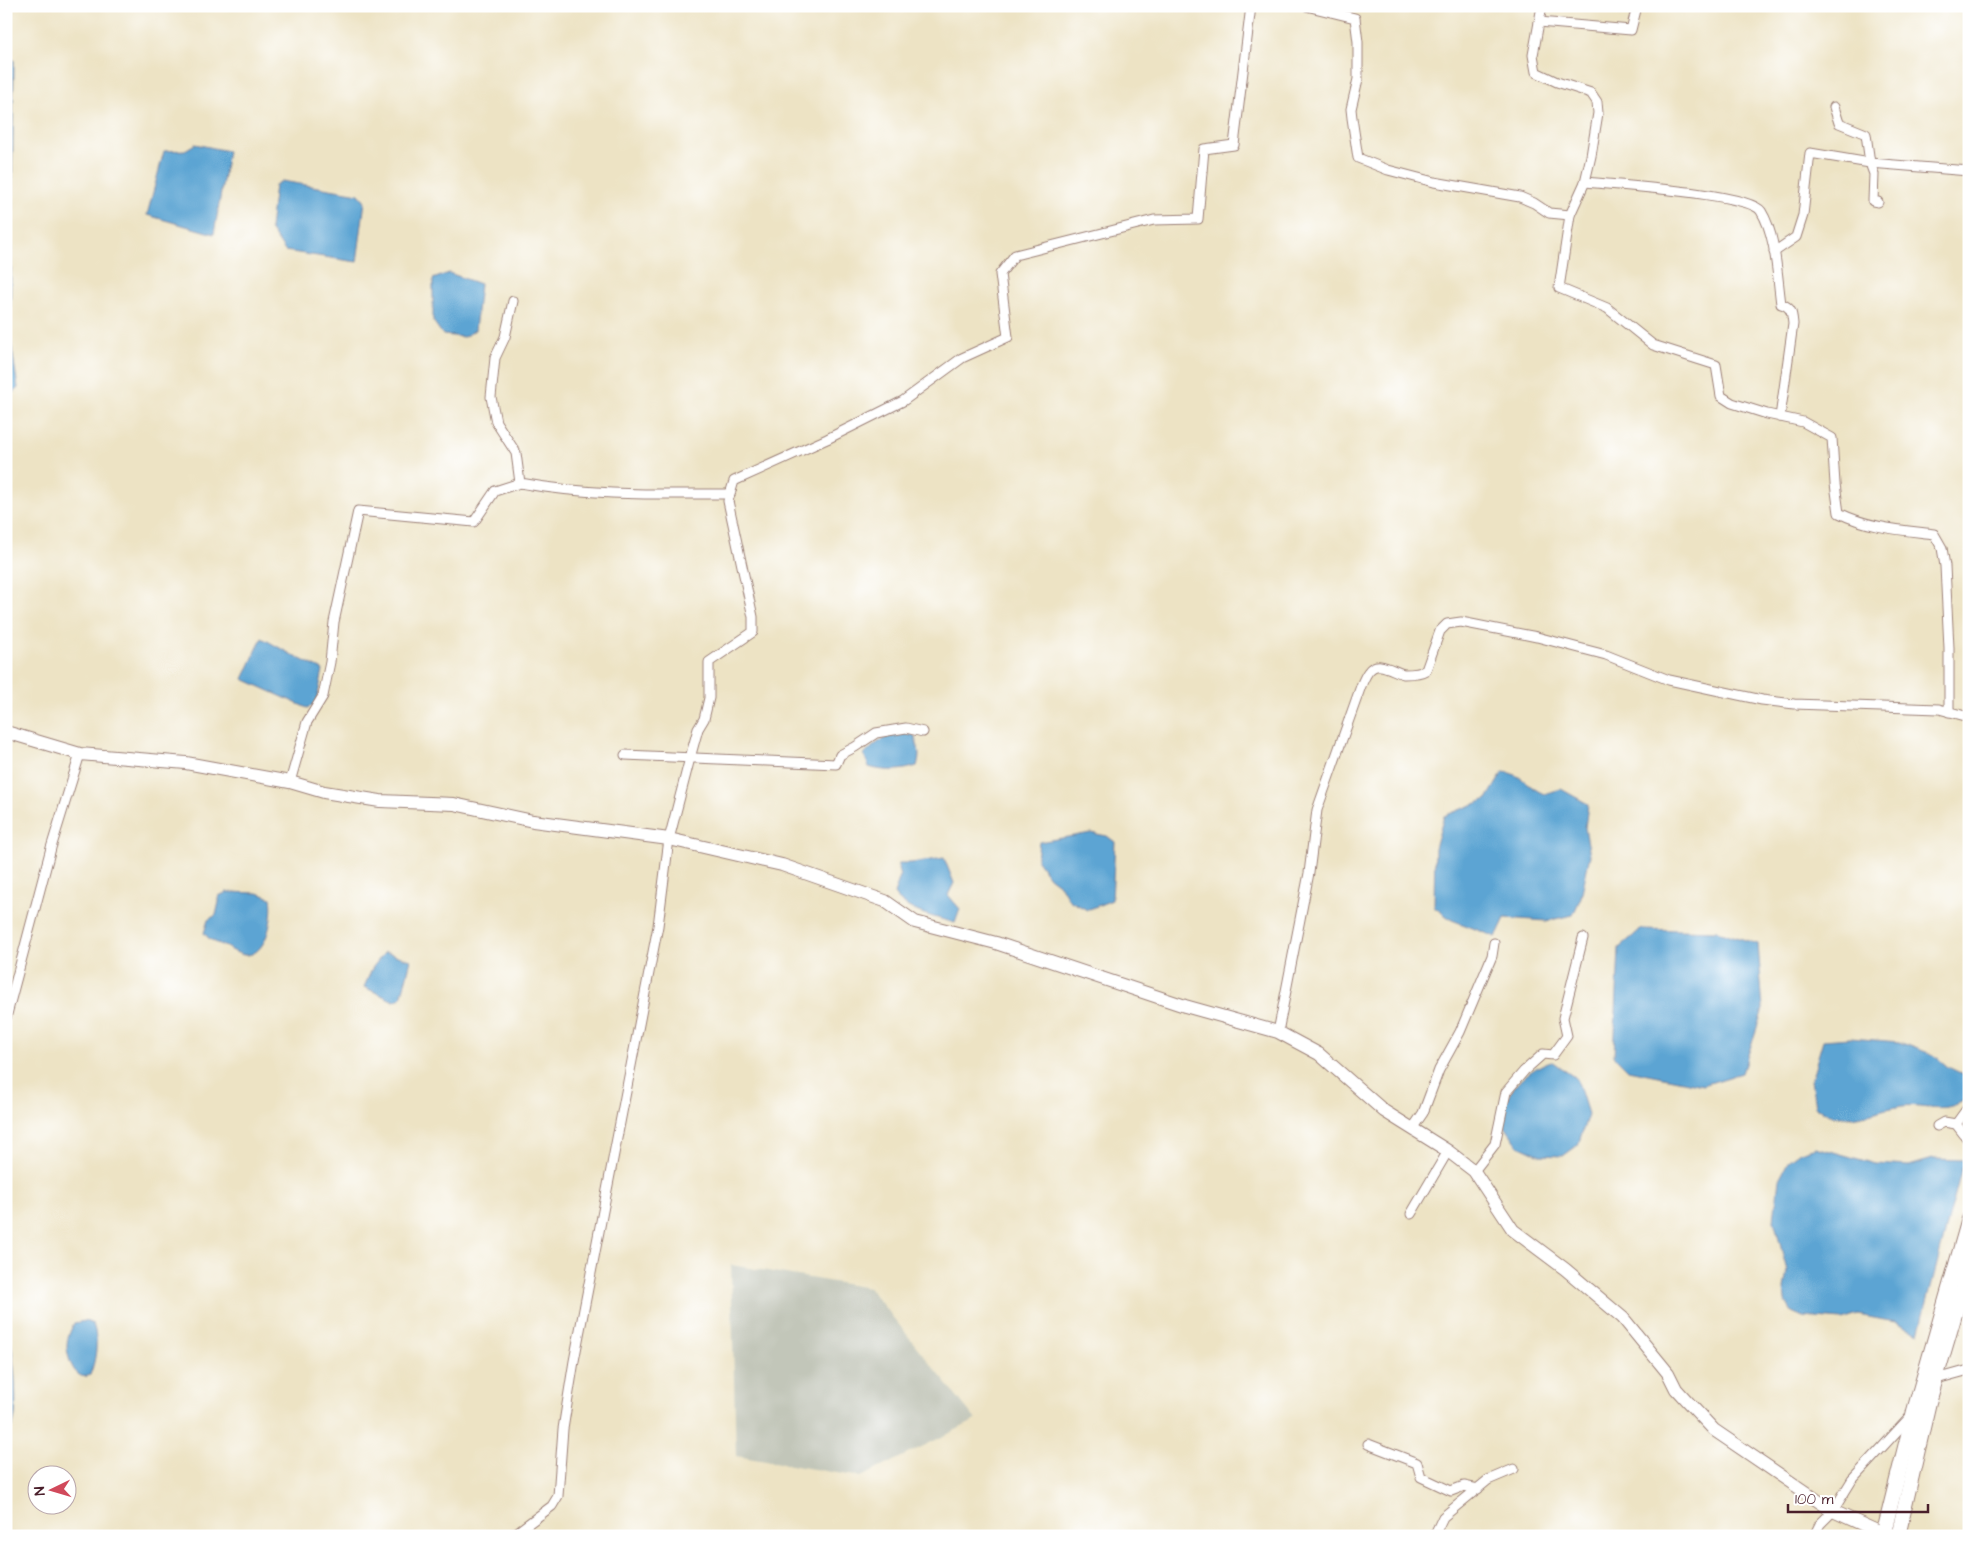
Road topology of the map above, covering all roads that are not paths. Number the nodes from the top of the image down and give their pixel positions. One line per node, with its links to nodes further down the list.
1 (1250, 6): 16 (street)
2 (1306, 6): 11 (street)
3 (1542, 6): 5 (street)
4 (1637, 6): 5 (street)
5 (1539, 22): 9 (street)
6 (1834, 107): 7 (street)
7 (1870, 164): 8 (street); 10 (street); 12 (street)
8 (1969, 171)
9 (1585, 182): 11 (street); 12 (street)
10 (1878, 202)
11 (1570, 215): 14 (street)
12 (1774, 252): 14 (street)
13 (513, 301): 15 (street)
14 (1780, 417): 17 (street)
15 (520, 483): 16 (street); 24 (street)
16 (730, 494): 23 (street)
17 (1949, 712): 18 (street); 29 (street)
18 (1969, 717)
19 (6, 732): 21 (main road)
20 (923, 732): 23 (street)
21 (80, 754): 24 (main road); 28 (street)
22 (625, 755): 23 (street)
23 (690, 758): 25 (street)
24 (290, 782): 25 (main road)
25 (669, 839): 29 (main road); 48 (street)
26 (1583, 938): 36 (street)
27 (1494, 943): 33 (street)
28 (6, 1018)
29 (1278, 1032): 33 (main road)
30 (1969, 1106): 31 (street)
31 (1956, 1124): 32 (street); 34 (street)
32 (1937, 1126)
33 (1412, 1129): 35 (main road)
34 (1969, 1141)
35 (1448, 1151): 36 (main road); 37 (street)
36 (1474, 1171): 46 (main road)
37 (1411, 1214)
38 (1969, 1220): 41 (main road)
39 (1969, 1268): 41 (main road)
40 (1969, 1370): 41 (street)
41 (1929, 1380): 42 (main road); 47 (main road)
42 (1914, 1412): 46 (street); 47 (main road)
43 (1368, 1444): 45 (street)
44 (1514, 1468): 45 (street)
45 (1478, 1489): 49 (street)
46 (1833, 1511): 47 (main road); 50 (street)
47 (1888, 1535)
48 (512, 1536)
49 (1434, 1536)
50 (1814, 1536)

